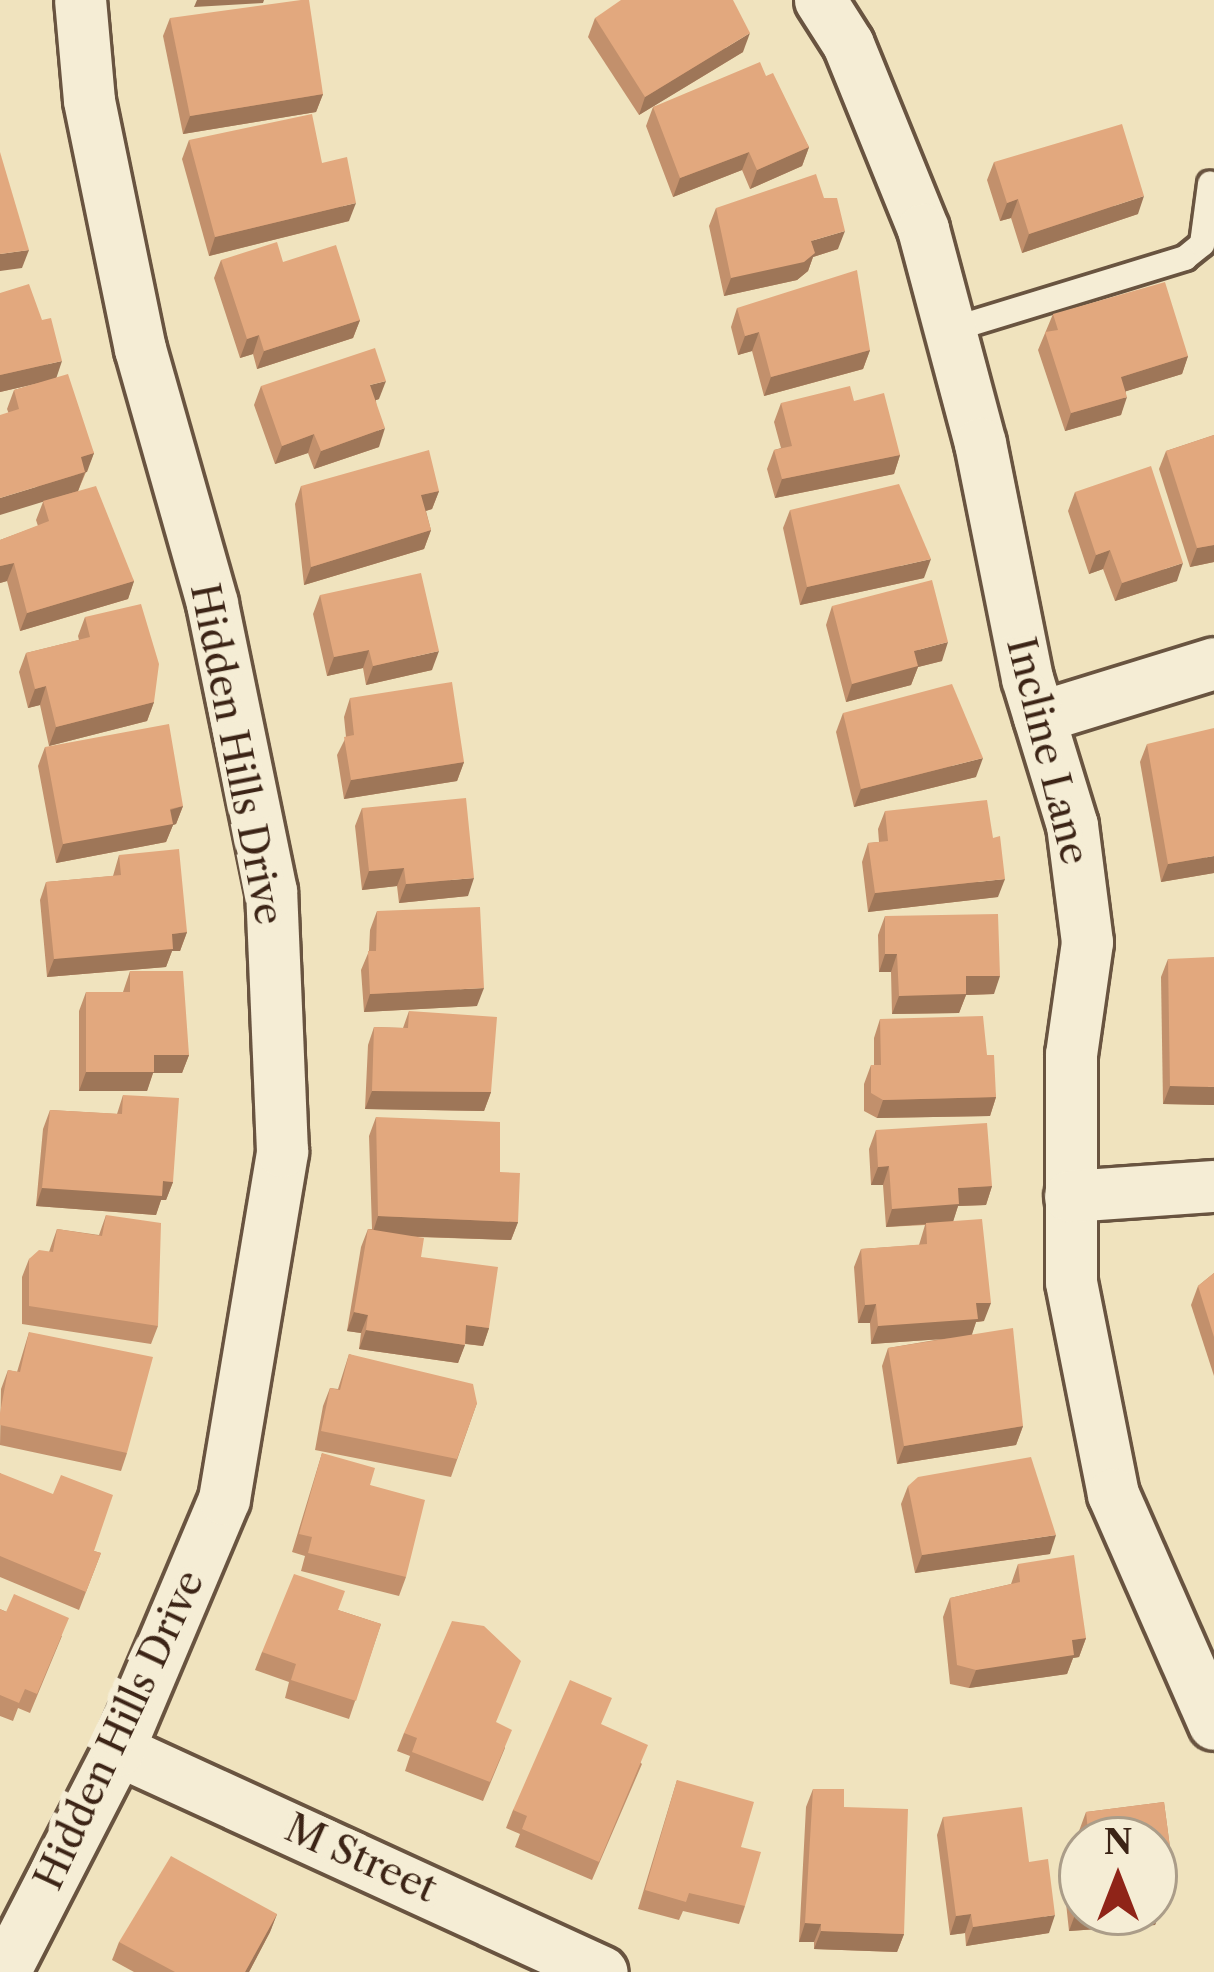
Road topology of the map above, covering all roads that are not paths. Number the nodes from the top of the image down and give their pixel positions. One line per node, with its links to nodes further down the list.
1 (80, 0): 10 (street, Hidden Hills Drive)
2 (820, 0): 4 (street, Incline Lane)
3 (1210, 184): 4 (lane)
4 (950, 330): 6 (street, Incline Lane)
5 (1214, 663): 6 (street)
6 (1040, 717): 8 (street, Incline Lane)
7 (1214, 1186): 8 (street)
8 (1070, 1196): 9 (street, Incline Lane)
9 (1214, 1724)
10 (118, 1750): 11 (street, Hidden Hills Drive); 12 (street, M Street)
11 (4, 1972)
12 (602, 1972)

